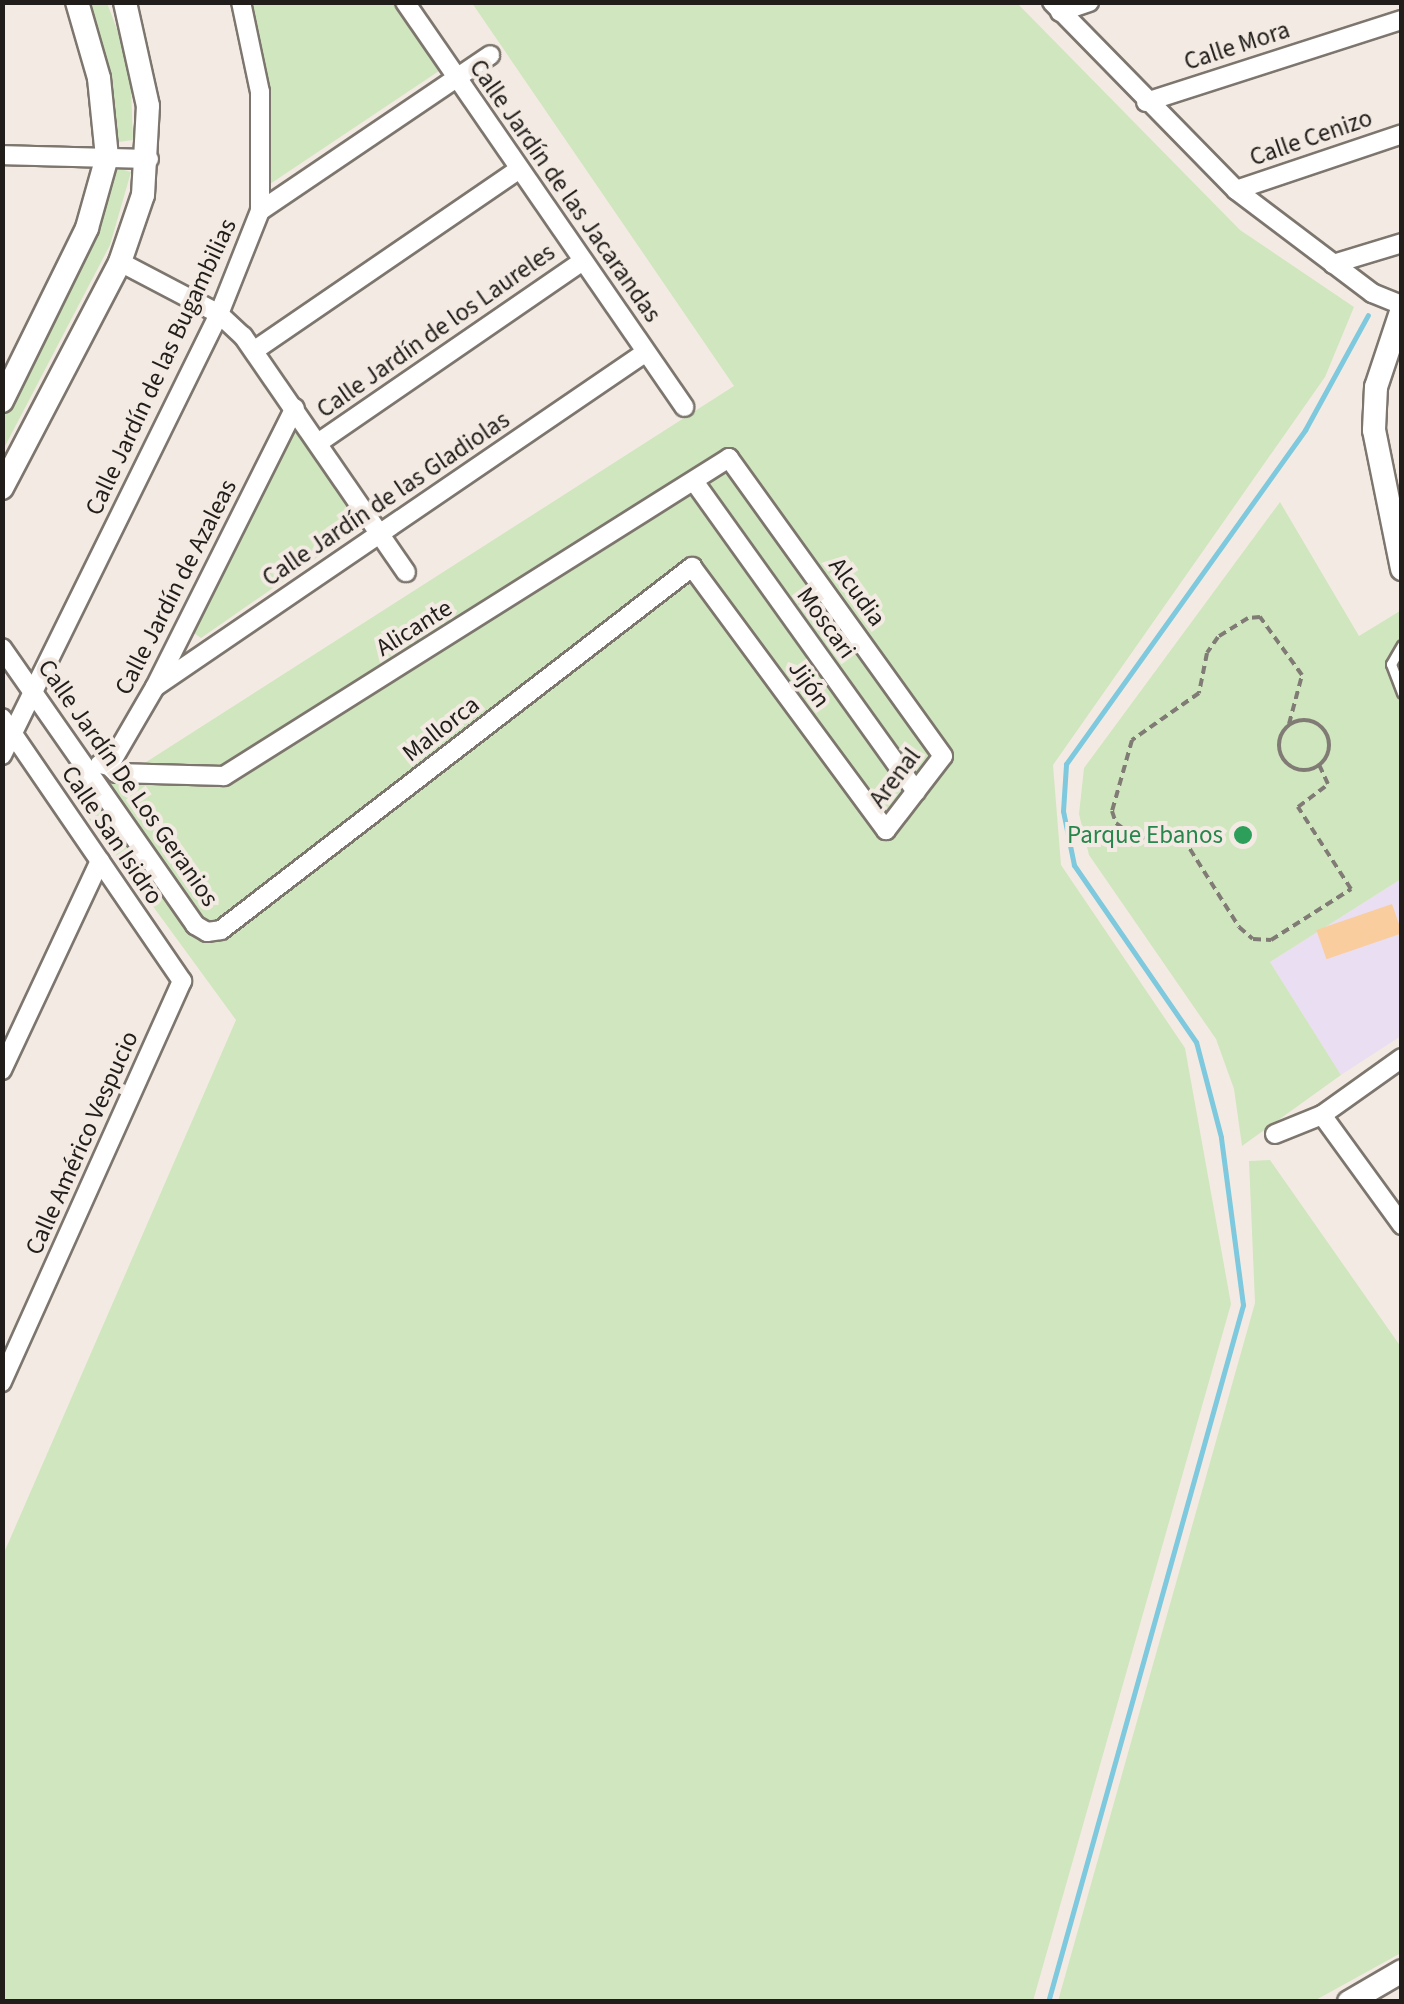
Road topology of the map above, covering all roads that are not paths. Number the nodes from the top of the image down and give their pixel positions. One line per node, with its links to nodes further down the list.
1 (77, 2): 13 (street)
2 (125, 2): 14 (street)
3 (241, 2): 17 (street, Calle Jardín de las Bugambilias)
4 (405, 2): 9 (street, Calle Jardín de las Jacarandas)
5 (1088, 2): 6 (street)
6 (1056, 7): 10 (street)
7 (1402, 20): 10 (street, Calle Mora)
8 (490, 56): 9 (street)
9 (456, 79): 15 (street, Calle Jardín de las Jacarandas); 17 (street)
10 (1146, 102): 16 (street)
11 (1402, 134): 16 (street, Calle Cenizo)
12 (2, 155): 13 (street)
13 (107, 158): 14 (street); 27 (street)
14 (149, 158): 20 (street)
15 (519, 168): 19 (street, Calle Jardín de las Jacarandas); 24 (street)
16 (1236, 190): 21 (street)
17 (260, 212): 23 (street, Calle Jardín de las Bugambilias)
18 (1402, 243): 21 (street)
19 (583, 260): 25 (street, Calle Jardín de las Jacarandas); 30 (street, Calle Jardín de los Laureles)
20 (120, 262): 23 (street); 33 (street)
21 (1333, 264): 22 (street)
22 (1400, 307): 26 (street)
23 (219, 314): 24 (street); 41 (street, Calle Jardín de las Bugambilias)
24 (255, 350): 29 (street)
25 (646, 352): 28 (street, Calle Jardín de las Jacarandas); 34 (street, Calle Jardín de las Gladiolas)
26 (1392, 366): 36 (street)
27 (2, 400)
28 (684, 407)
29 (294, 408): 30 (street); 40 (street, Calle Jardín de Azaleas)
30 (318, 444): 34 (street)
31 (730, 458): 32 (street, Alicante); 45 (street, Alcudia)
32 (696, 484): 47 (street, Alicante); 48 (street, Moscari)
33 (2, 488)
34 (380, 533): 37 (street); 40 (street, Calle Jardín de las Gladiolas)
35 (692, 568): 49 (street, Jijón); 51 (street, Mallorca)
36 (1402, 569)
37 (406, 572)
38 (1402, 645): 42 (lane)
39 (2, 648): 41 (street, Calle Jardín De Los Geranios)
40 (154, 687): 47 (street, Calle Jardín de Azaleas)
41 (34, 691): 43 (street, Calle Jardín de las Bugambilias); 46 (street, Calle Jardín De Los Geranios)
42 (1402, 694)
43 (7, 726): 44 (street, Calle Jardín de las Bugambilias); 50 (street, Calle San Isidro)
44 (2, 754)
45 (943, 756): 48 (street, Arenal)
46 (85, 761): 47 (street); 51 (street, Calle Jardín De Los Geranios)
47 (109, 766)
48 (916, 791): 49 (street, Arenal)
49 (886, 830)
50 (100, 861): 52 (street, Calle San Isidro); 54 (street)
51 (221, 930)
52 (181, 980): 60 (street, Calle Américo Vespucio)
53 (1401, 1056): 55 (street)
54 (2, 1070)
55 (1322, 1115): 56 (street); 58 (street)
56 (1274, 1134)
57 (1402, 1191): 58 (street)
58 (1385, 1202): 59 (street)
59 (1402, 1225)
60 (2, 1382)
61 (1402, 1971): 62 (street)
62 (1349, 2002)

